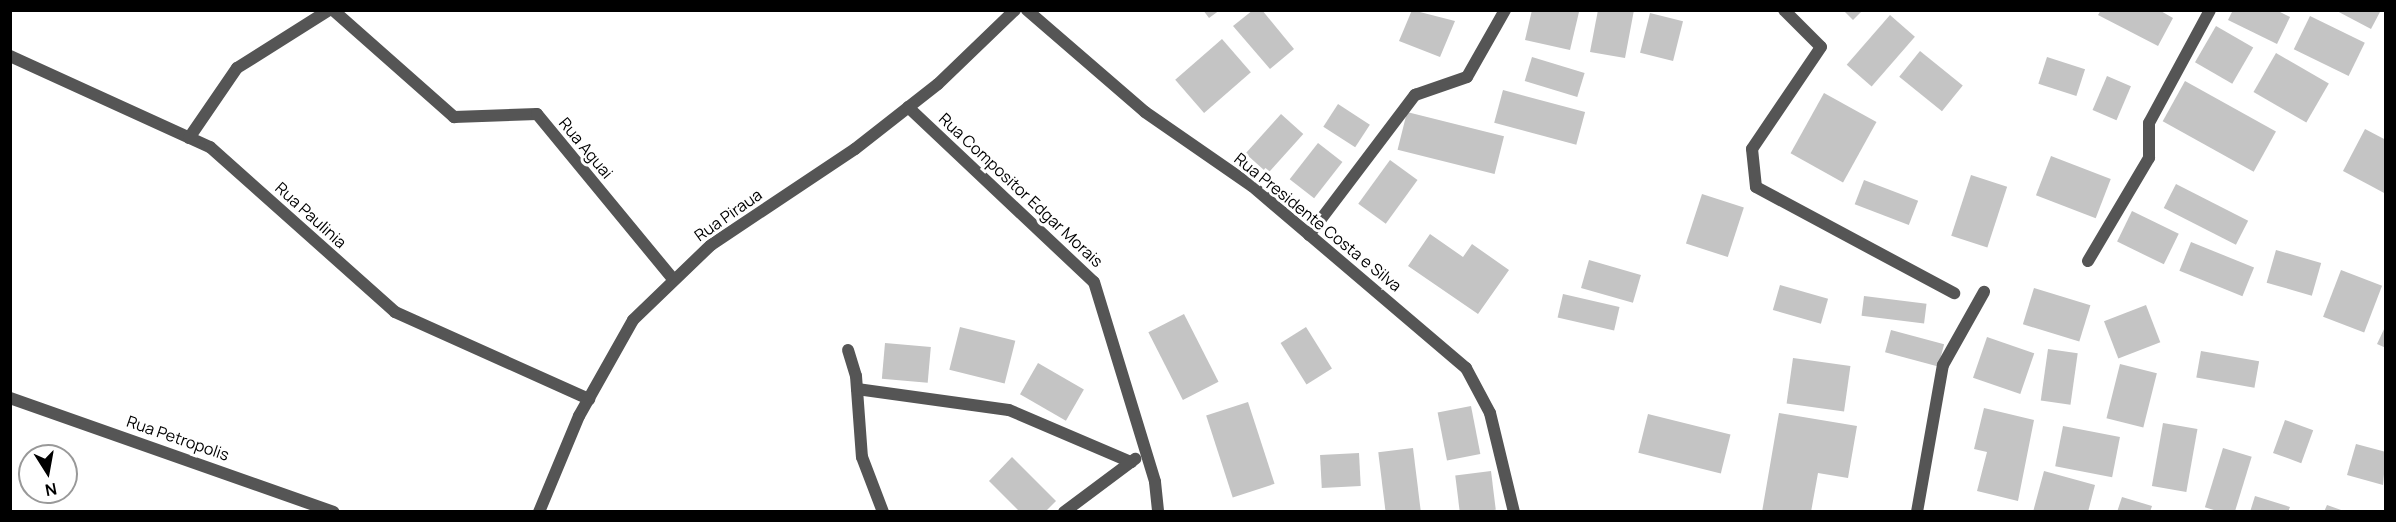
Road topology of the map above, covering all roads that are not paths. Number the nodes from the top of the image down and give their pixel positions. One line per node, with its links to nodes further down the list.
1 (331, 10): 9 (street, Rua Aguai); 12 (street, Rua Aguai)
2 (1015, 10): 8 (street, Rua Piraua)
3 (1027, 10): 10 (street, Rua Presidente Costa e Silva)
4 (1505, 10): 10 (street)
5 (1784, 10): 14 (street)
6 (2210, 10): 11 (street)
7 (10, 56): 9 (street, Rua Paulinia)
8 (908, 107): 12 (street, Rua Piraua); 19 (street, Rua Compositor Edgar Morais)
9 (189, 138): 18 (street, Rua Paulinia)
10 (1309, 235): 26 (street, Rua Presidente Costa e Silva)
11 (2088, 261)
12 (674, 280): 18 (street, Rua Piraua)
13 (1984, 292): 27 (street)
14 (1954, 293)
15 (848, 350): 16 (street)
16 (857, 388): 20 (street); 23 (street)
17 (10, 398): 21 (street, Rua Petropolis)
18 (589, 399): 22 (street, Rua Piraua)
19 (1145, 450): 20 (street); 25 (street, Rua Compositor Edgar Morais)
20 (1131, 462): 24 (street)
21 (334, 512)
22 (539, 512)
23 (883, 512)
24 (1064, 512)
25 (1158, 512)
26 (1514, 512)
27 (1917, 512)

